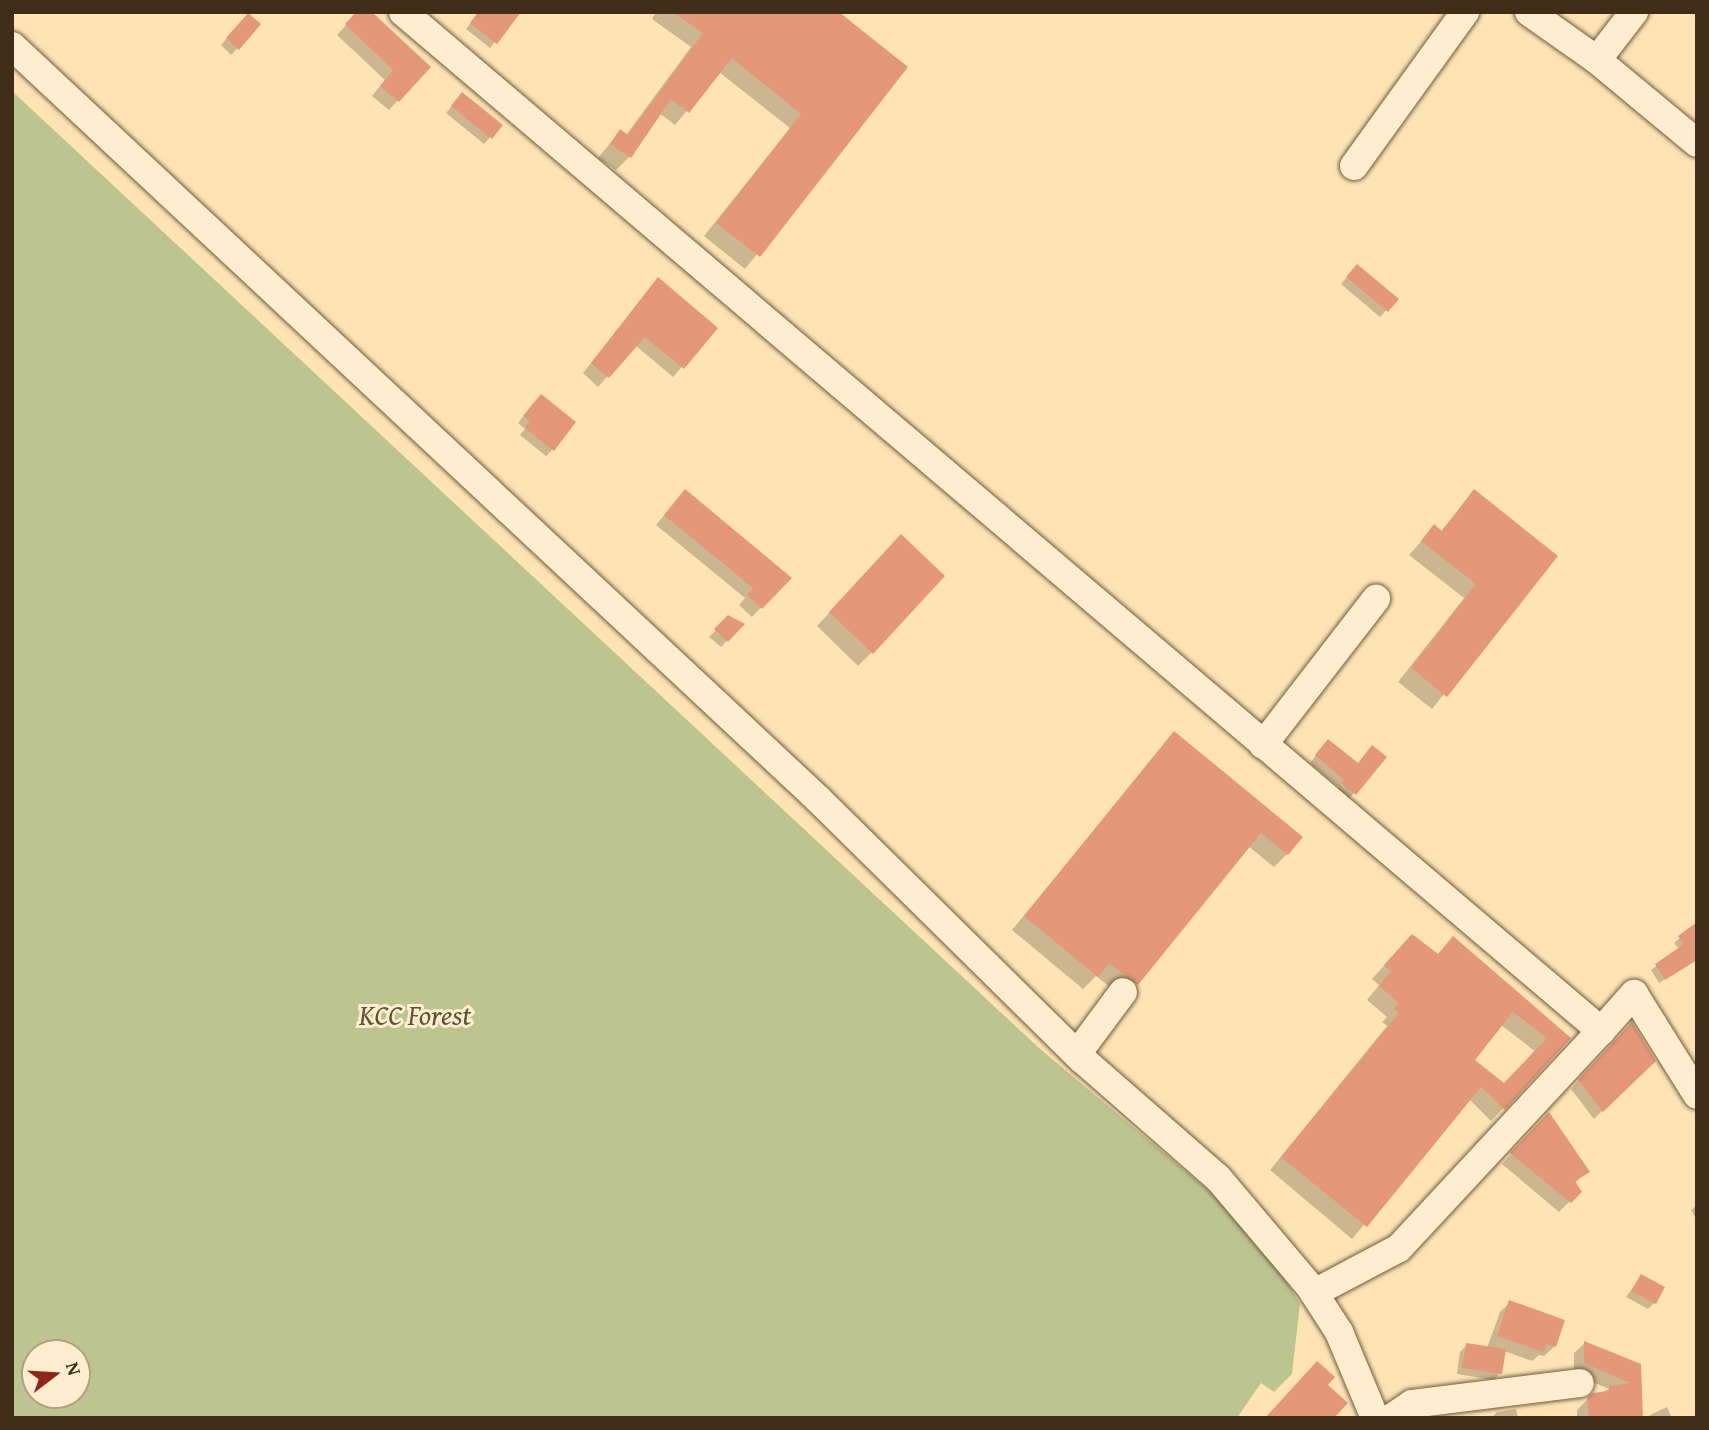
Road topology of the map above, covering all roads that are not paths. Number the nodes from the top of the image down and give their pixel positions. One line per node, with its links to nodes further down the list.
1 (403, 12): 10 (street)
2 (1465, 12): 8 (street)
3 (1529, 12): 6 (street)
4 (1634, 12): 6 (street)
5 (12, 46): 13 (street)
6 (1597, 60): 7 (street)
7 (1697, 142)
8 (1354, 166)
9 (1376, 599): 10 (street)
10 (1264, 745): 12 (street)
11 (1123, 992): 13 (street)
12 (1601, 1031): 14 (street); 15 (street)
13 (1076, 1054): 15 (street)
14 (1697, 1095)
15 (1314, 1293): 17 (street)
16 (1580, 1383): 18 (street)
17 (1375, 1418)
18 (1391, 1418)

